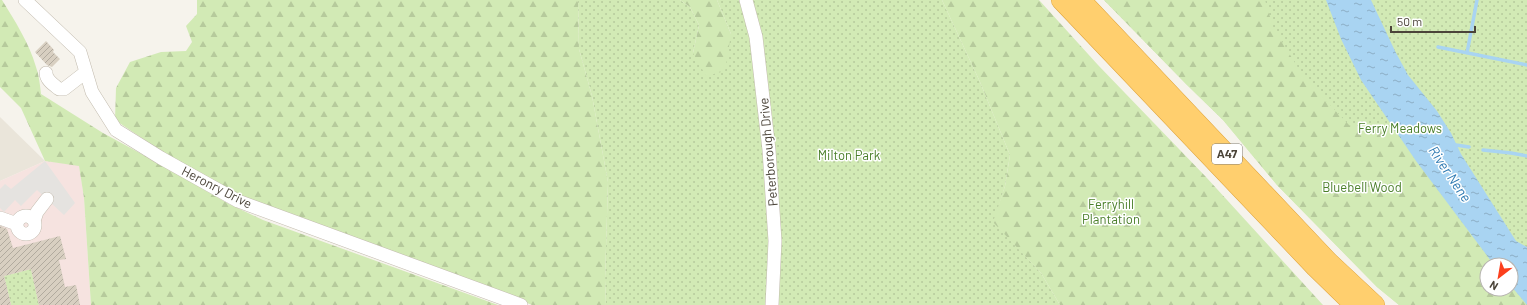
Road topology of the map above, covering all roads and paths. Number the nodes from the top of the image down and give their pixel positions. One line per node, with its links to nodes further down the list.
1 (25, 0): 5 (lane, Heronry Drive)
2 (746, 0): 10 (lane, Peterborough Drive)
3 (1061, 0): 11 (highway, A47)
4 (1082, 0): 12 (highway, A47)
5 (86, 72): 6 (lane); 9 (lane, Heronry Drive)
6 (46, 73)
7 (47, 200): 8 (lane)
8 (0, 218)
9 (521, 305)
10 (772, 305)
11 (1354, 305)
12 (1376, 305)

